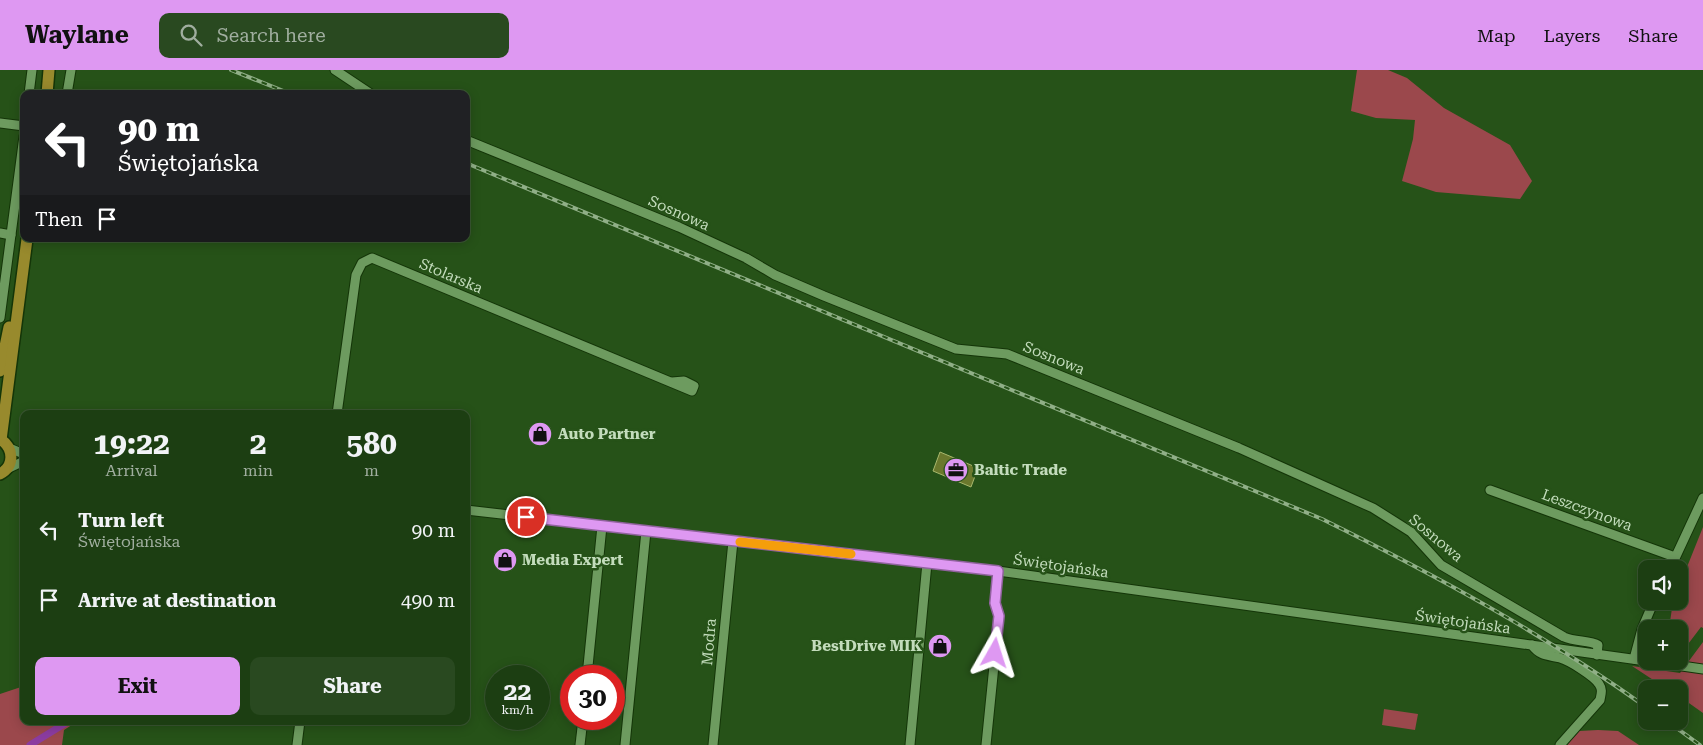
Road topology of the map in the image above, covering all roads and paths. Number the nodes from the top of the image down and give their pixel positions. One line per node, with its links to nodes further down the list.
1 (32, 70): 5 (street)
2 (71, 70): 7 (street)
3 (335, 70): 8 (street)
4 (49, 71): 6 (main road)
5 (30, 90)
6 (47, 90)
7 (68, 90)
8 (365, 90)
9 (0, 123): 10 (street)
10 (20, 126)
11 (470, 142): 37 (street, Sosnowa)
12 (20, 166): 14 (street)
13 (0, 233): 14 (street)
14 (11, 234): 17 (street)
15 (27, 242): 16 (main road)
16 (25, 257): 18 (main road); 21 (main road)
17 (0, 318)
18 (0, 371)
19 (672, 382): 20 (street, Stolarska)
20 (338, 410)
21 (4, 442): 22 (street); 24 (main road)
22 (20, 452)
23 (20, 463): 24 (street)
24 (4, 472)
25 (1490, 490): 31 (street, Leszczynowa)
26 (1703, 498): 31 (street)
27 (470, 510): 28 (street, Świętojańska)
28 (602, 526): 29 (street, Świętojańska); 40 (street)
29 (646, 531): 30 (street, Świętojańska); 47 (street)
30 (733, 541): 33 (street, Świętojańska); 48 (street, Modra)
31 (1675, 557): 32 (street)
32 (1674, 560)
33 (927, 563): 34 (street, Świętojańska); 49 (street)
34 (998, 571): 36 (street, Świętojańska); 50 (street)
35 (1650, 610): 38 (street)
36 (1532, 645): 37 (street, Świętojańska); 51 (street, Świętojańska)
37 (1597, 655): 38 (street, Świętojańska)
38 (1634, 659): 39 (street, Świętojańska)
39 (1638, 660)
40 (588, 665)
41 (1688, 667): 42 (street, Świętojańska)
42 (1703, 669)
43 (300, 725): 45 (street)
44 (582, 730): 46 (street)
45 (298, 745)
46 (580, 745)
47 (624, 745)
48 (713, 745)
49 (910, 745)
50 (986, 745)
51 (1560, 745)

